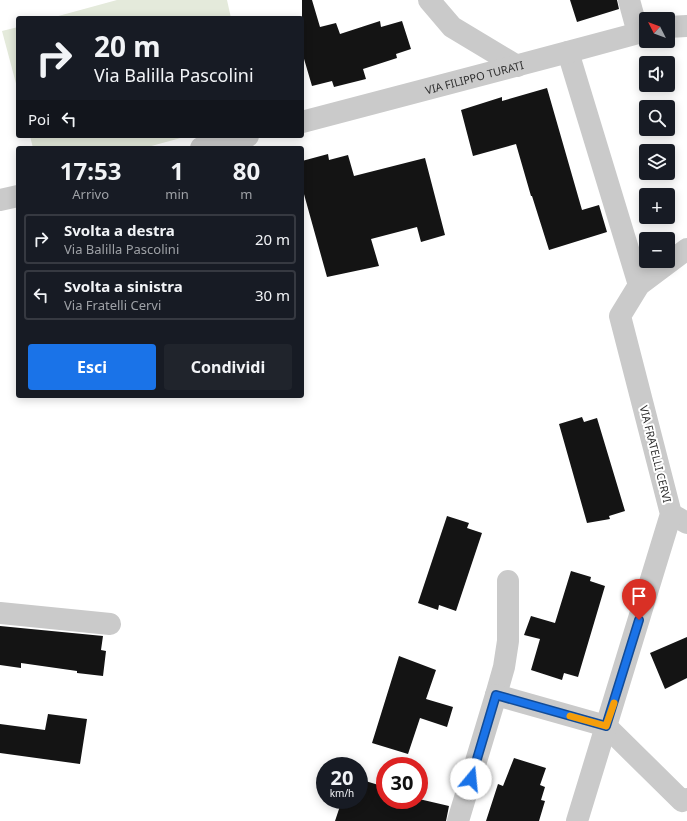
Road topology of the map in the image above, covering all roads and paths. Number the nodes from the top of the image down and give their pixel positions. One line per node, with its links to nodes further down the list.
1 (429, 0): 8 (street)
2 (629, 0): 3 (street)
3 (639, 25)
4 (687, 26): 5 (street)
5 (675, 27)
6 (639, 33): 7 (street, VIA FILIPPO TURATI)
7 (568, 52): 8 (street, VIA FILIPPO TURATI); 15 (street)
8 (517, 66): 9 (street, VIA FILIPPO TURATI)
9 (304, 121)
10 (240, 138): 11 (street)
11 (209, 146)
12 (16, 196): 13 (street)
13 (0, 200)
14 (687, 249): 15 (street, VIA FRATELLI CERVI)
15 (640, 285): 16 (street, VIA FRATELLI CERVI)
16 (679, 519): 21 (street, VIA FRATELLI CERVI)
17 (508, 581): 20 (street)
18 (0, 613): 19 (street)
19 (110, 624)
20 (496, 695): 21 (street); 23 (street)
21 (606, 726): 22 (street); 24 (street, VIA FRATELLI CERVI)
22 (687, 799)
23 (458, 821)
24 (577, 821)

